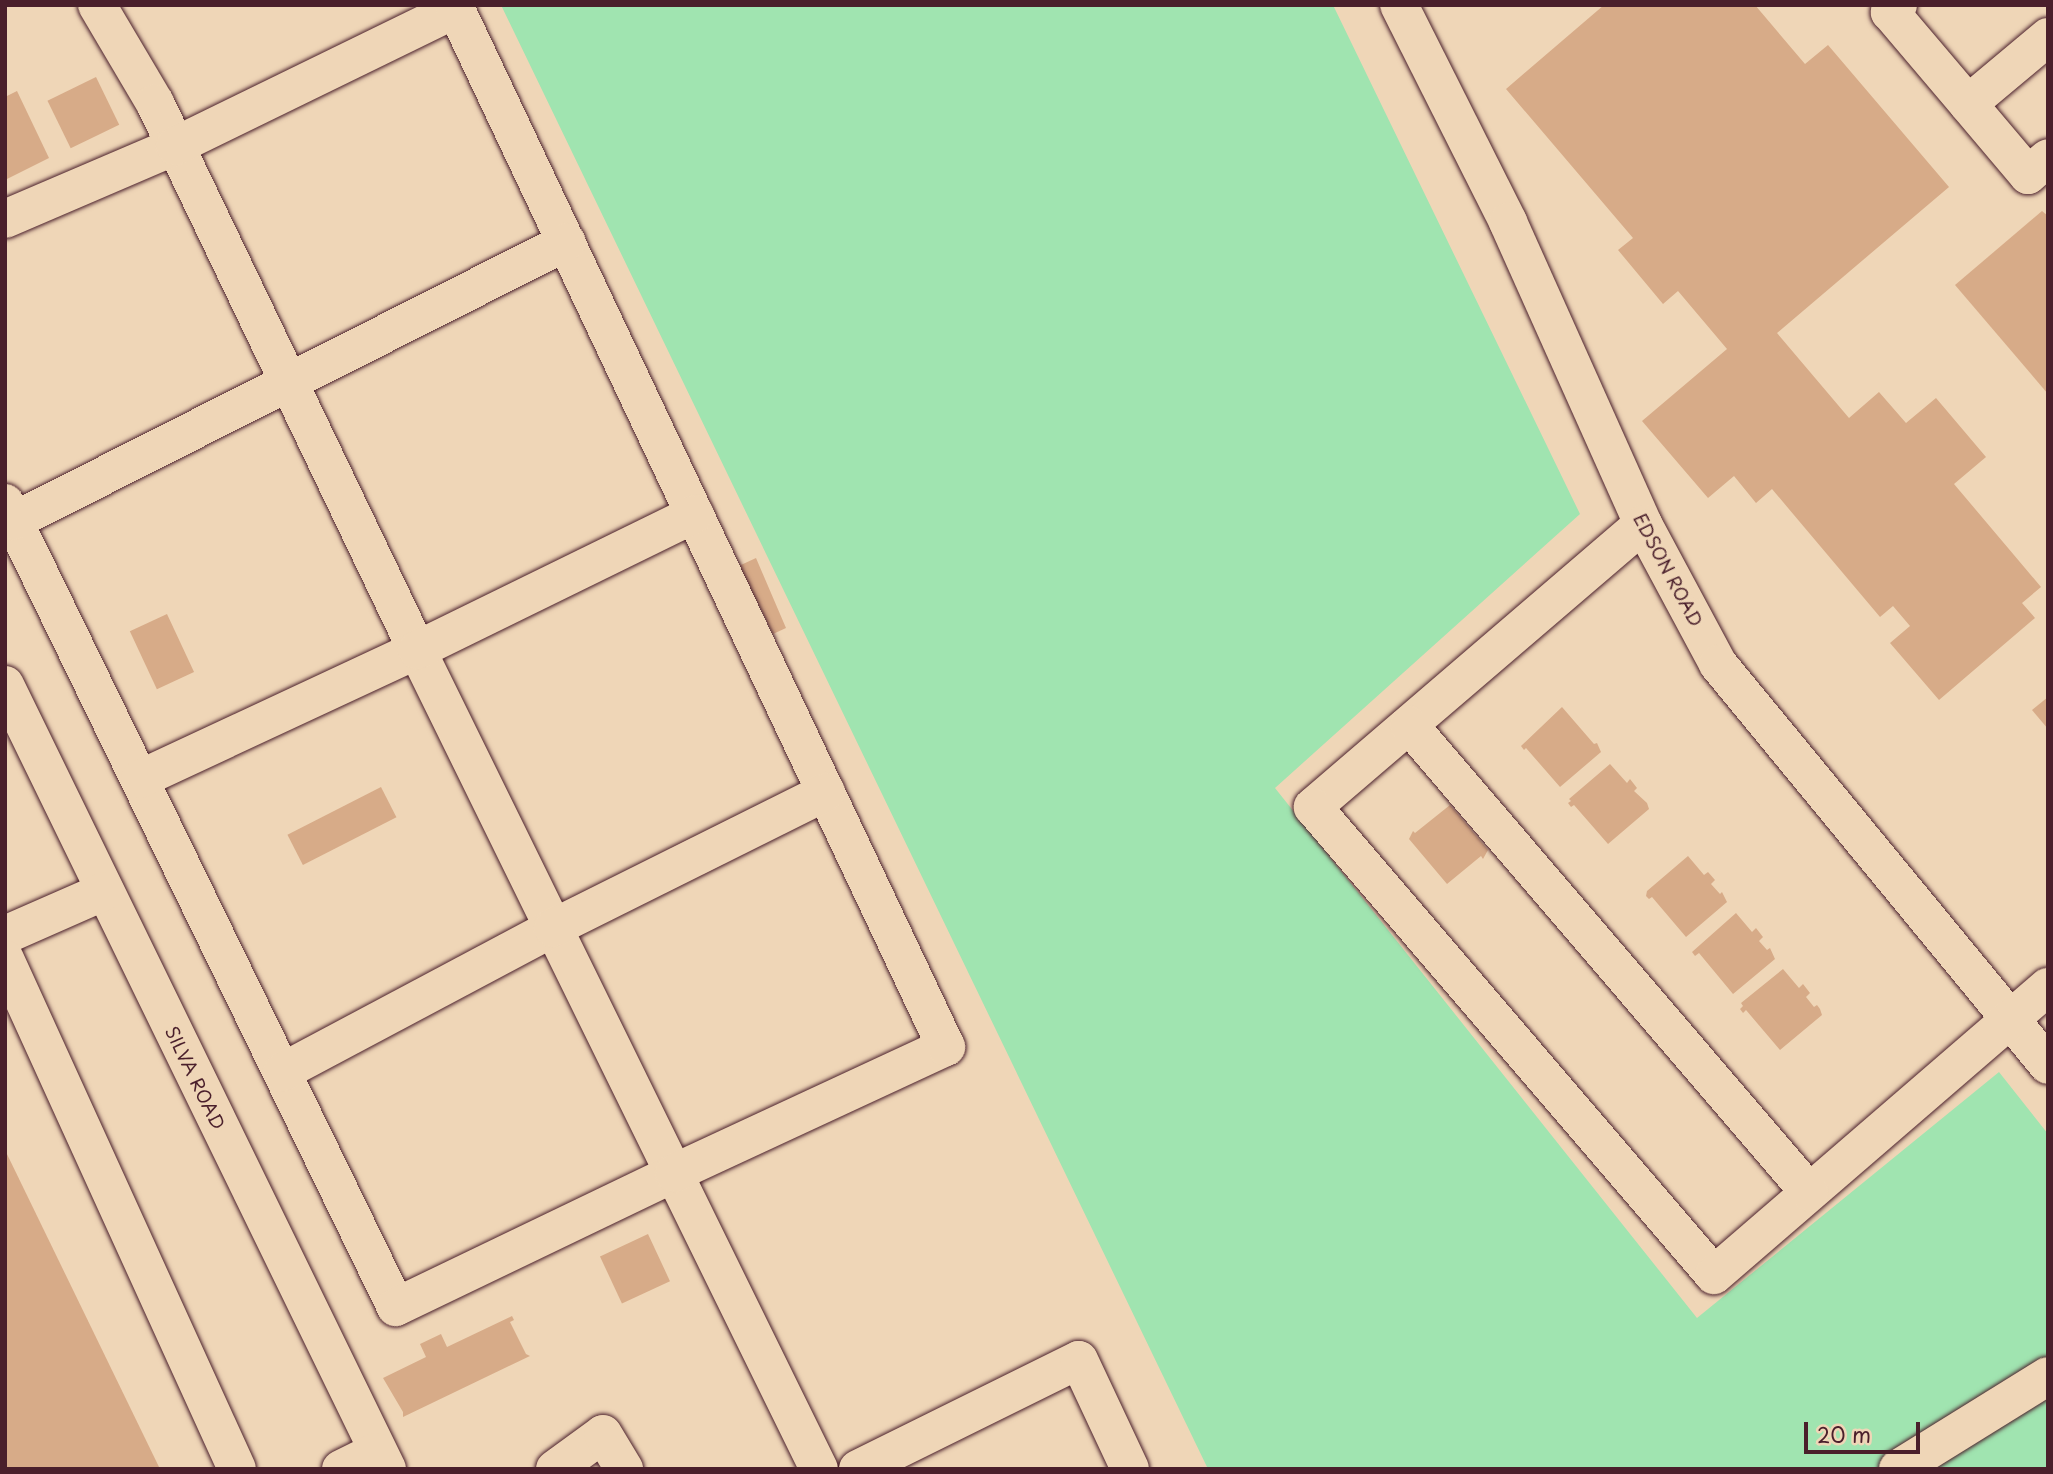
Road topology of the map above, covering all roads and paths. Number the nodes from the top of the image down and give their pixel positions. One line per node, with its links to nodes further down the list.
1 (97, 5): 7 (street)
2 (1399, 5): 14 (street, EDSON ROAD)
3 (1898, 5): 6 (street)
4 (455, 7): 7 (street); 10 (street)
5 (2048, 37): 6 (street)
6 (1968, 104): 8 (street)
7 (175, 146): 9 (street); 11 (street)
8 (2048, 158)
9 (5, 219)
10 (566, 242): 11 (street); 13 (street)
11 (289, 383): 12 (street); 15 (street)
12 (9, 512): 18 (street)
13 (694, 514): 15 (street); 19 (street)
14 (1643, 524): 17 (street); 25 (street, EDSON ROAD)
15 (416, 650): 18 (street); 21 (street)
16 (5, 685): 20 (street, SILVA ROAD)
17 (1409, 725): 29 (street); 29 (street)
18 (140, 779): 27 (street)
19 (826, 792): 21 (street); 28 (street)
20 (104, 891): 22 (street); 31 (street, SILVA ROAD)
21 (553, 928): 27 (street); 28 (street)
22 (5, 935)
23 (5, 960): 32 (street)
24 (2048, 988): 25 (street)
25 (2010, 1020): 26 (street, EDSON ROAD); 29 (street)
26 (2048, 1065)
27 (282, 1072): 28 (street)
28 (674, 1173): 36 (street)
29 (1809, 1192)
30 (2048, 1376): 39 (street)
31 (382, 1460): 33 (street)
32 (237, 1469)
33 (341, 1469)
34 (555, 1469): 35 (street)
35 (624, 1469)
36 (818, 1469)
37 (858, 1469): 38 (street)
38 (1130, 1469)
39 (1898, 1469)

